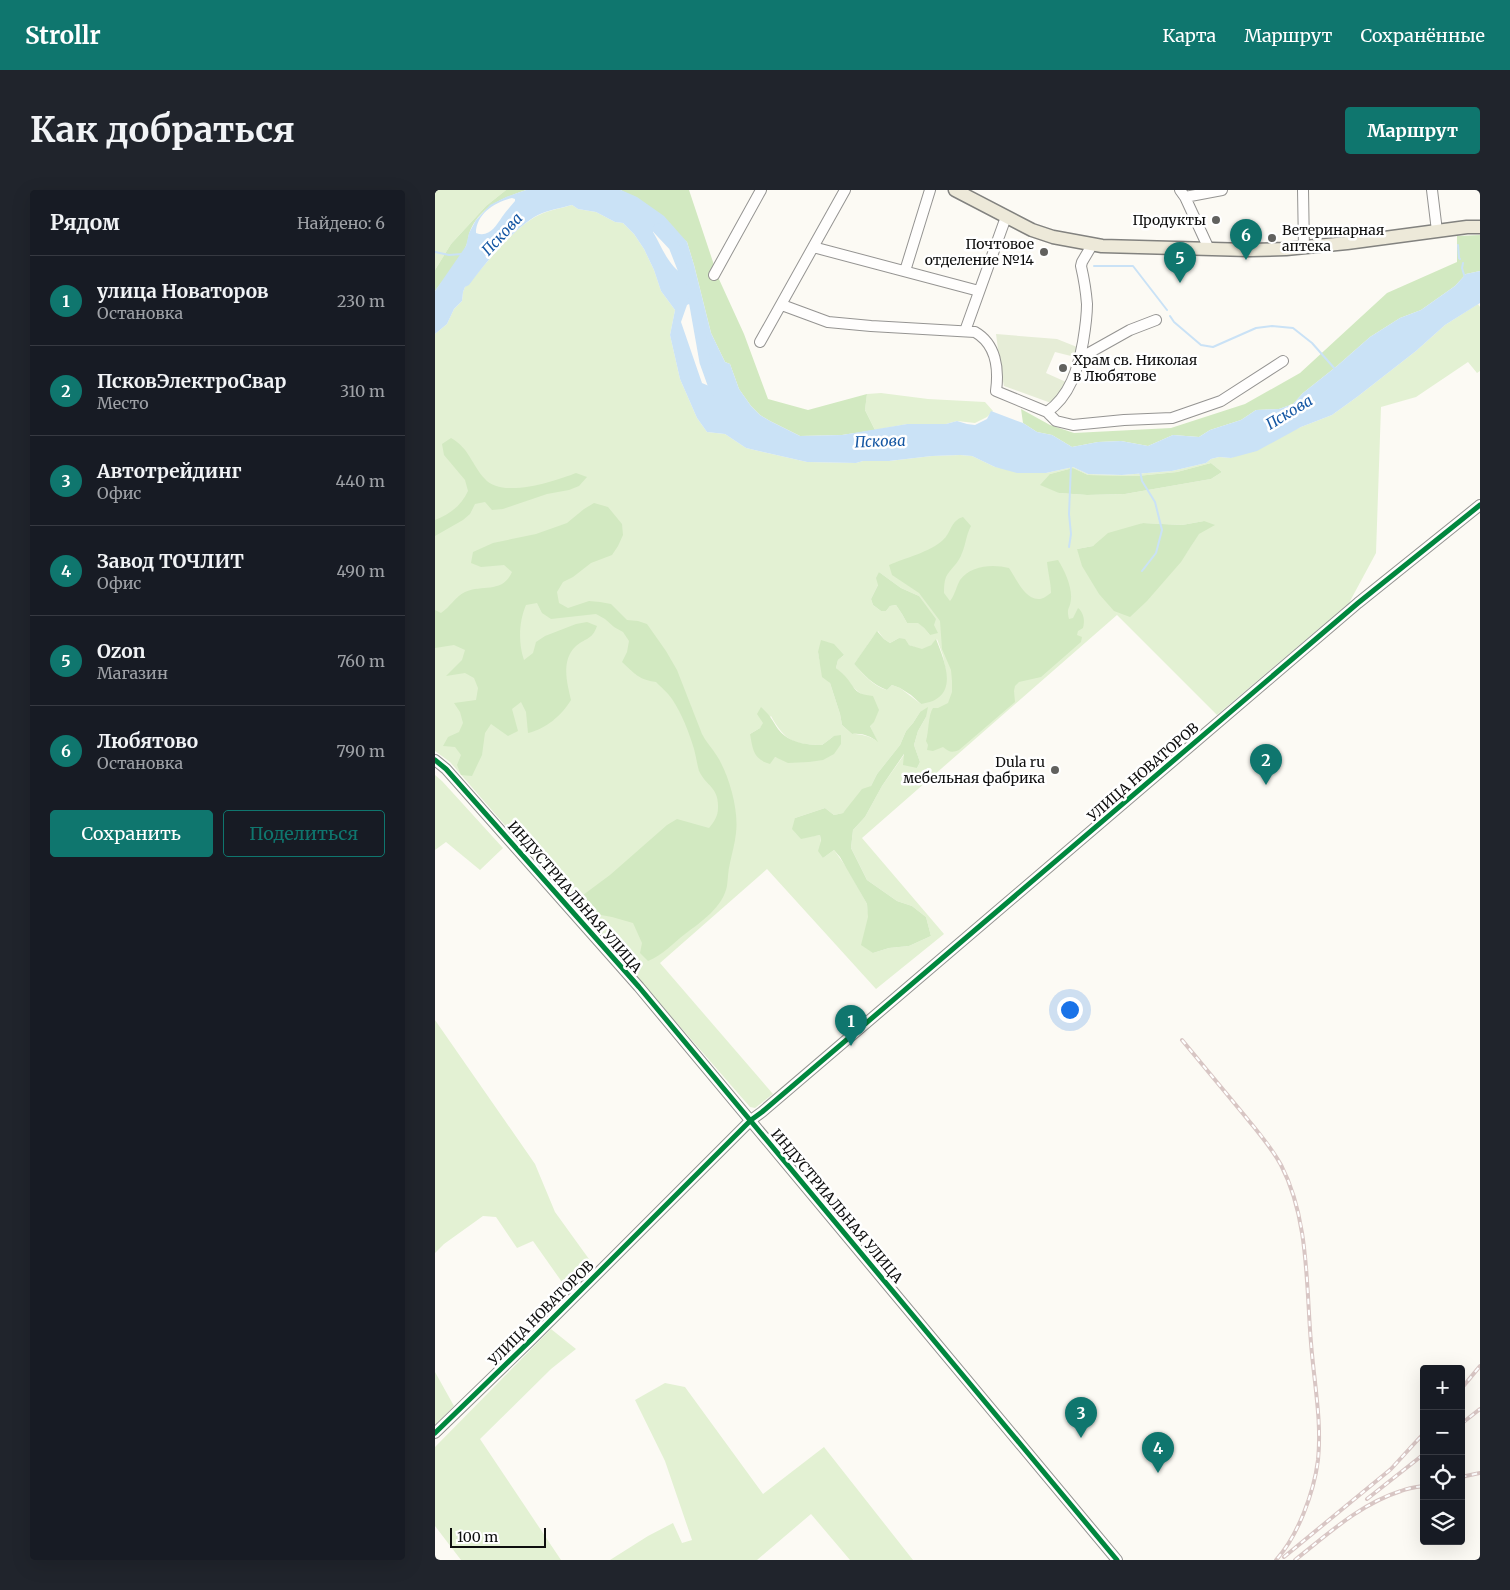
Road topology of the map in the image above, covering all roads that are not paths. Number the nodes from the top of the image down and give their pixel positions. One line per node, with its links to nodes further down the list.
1 (761, 190): 17 (street)
2 (845, 190): 13 (street)
3 (930, 190): 16 (street)
4 (955, 190): 9 (main road)
5 (1222, 190): 8 (street)
6 (1303, 190): 15 (street)
7 (1432, 190): 11 (street)
8 (1183, 193): 14 (street)
9 (1006, 217): 12 (main road); 18 (street)
10 (1480, 227): 11 (main road)
11 (1437, 231): 15 (main road)
12 (1092, 245): 14 (main road); 23 (street)
13 (813, 247): 16 (street); 19 (street)
14 (1209, 248): 15 (main road)
15 (1304, 248)
16 (905, 271): 18 (street)
17 (714, 275)
18 (979, 291): 21 (street)
19 (782, 305): 21 (street); 22 (street)
20 (1156, 320): 23 (street)
21 (965, 331): 25 (street)
22 (760, 342)
23 (1080, 358): 25 (street)
24 (1283, 361): 25 (street)
25 (1047, 412)
26 (1480, 505): 28 (street, УЛИЦА НОВАТОРОВ)
27 (435, 760): 28 (street, ИНДУСТРИАЛЬНАЯ УЛИЦА)
28 (751, 1120): 29 (street, УЛИЦА НОВАТОРОВ); 30 (street, ИНДУСТРИАЛЬНАЯ УЛИЦА)
29 (435, 1433)
30 (1117, 1560)

